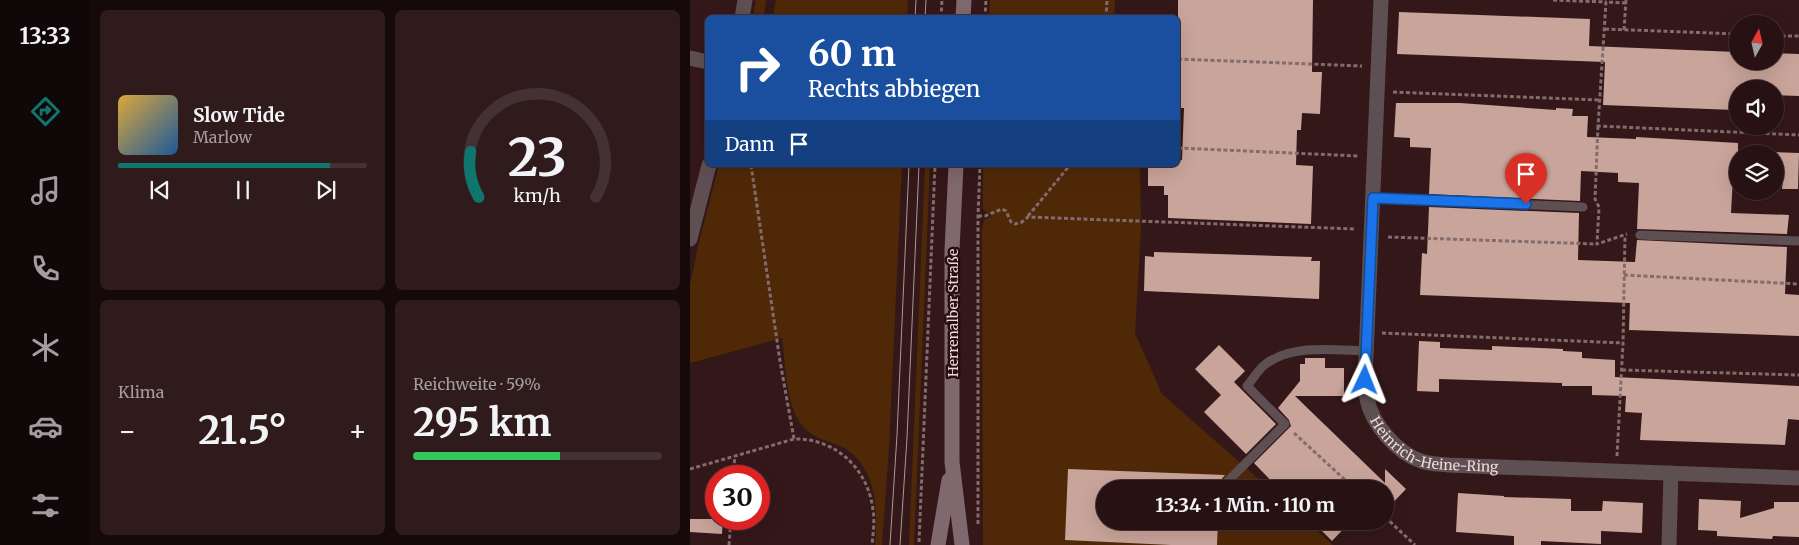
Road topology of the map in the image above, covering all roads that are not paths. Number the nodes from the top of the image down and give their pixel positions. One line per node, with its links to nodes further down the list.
1 (745, 0): 4 (street)
2 (964, 0): 5 (main road)
3 (1381, 0): 10 (street, Heinrich-Heine-Ring)
4 (742, 15)
5 (963, 15)
6 (690, 58): 7 (street)
7 (705, 61)
8 (708, 167): 13 (street)
9 (956, 167): 16 (main road, Herrenalber Straße)
10 (1373, 198): 11 (lane); 15 (street, Heinrich-Heine-Ring)
11 (1583, 207)
12 (1640, 235): 14 (lane)
13 (690, 239)
14 (1799, 241)
15 (1366, 351): 17 (street, Heinrich-Heine-Ring); 19 (lane)
16 (952, 462): 20 (main road, Herrenalber Straße); 21 (main road, Herrenalber Straße)
17 (1672, 473): 18 (street, Heinrich-Heine-Ring); 22 (street)
18 (1799, 478)
19 (1229, 480)
20 (938, 545)
21 (962, 545)
22 (1669, 545)

